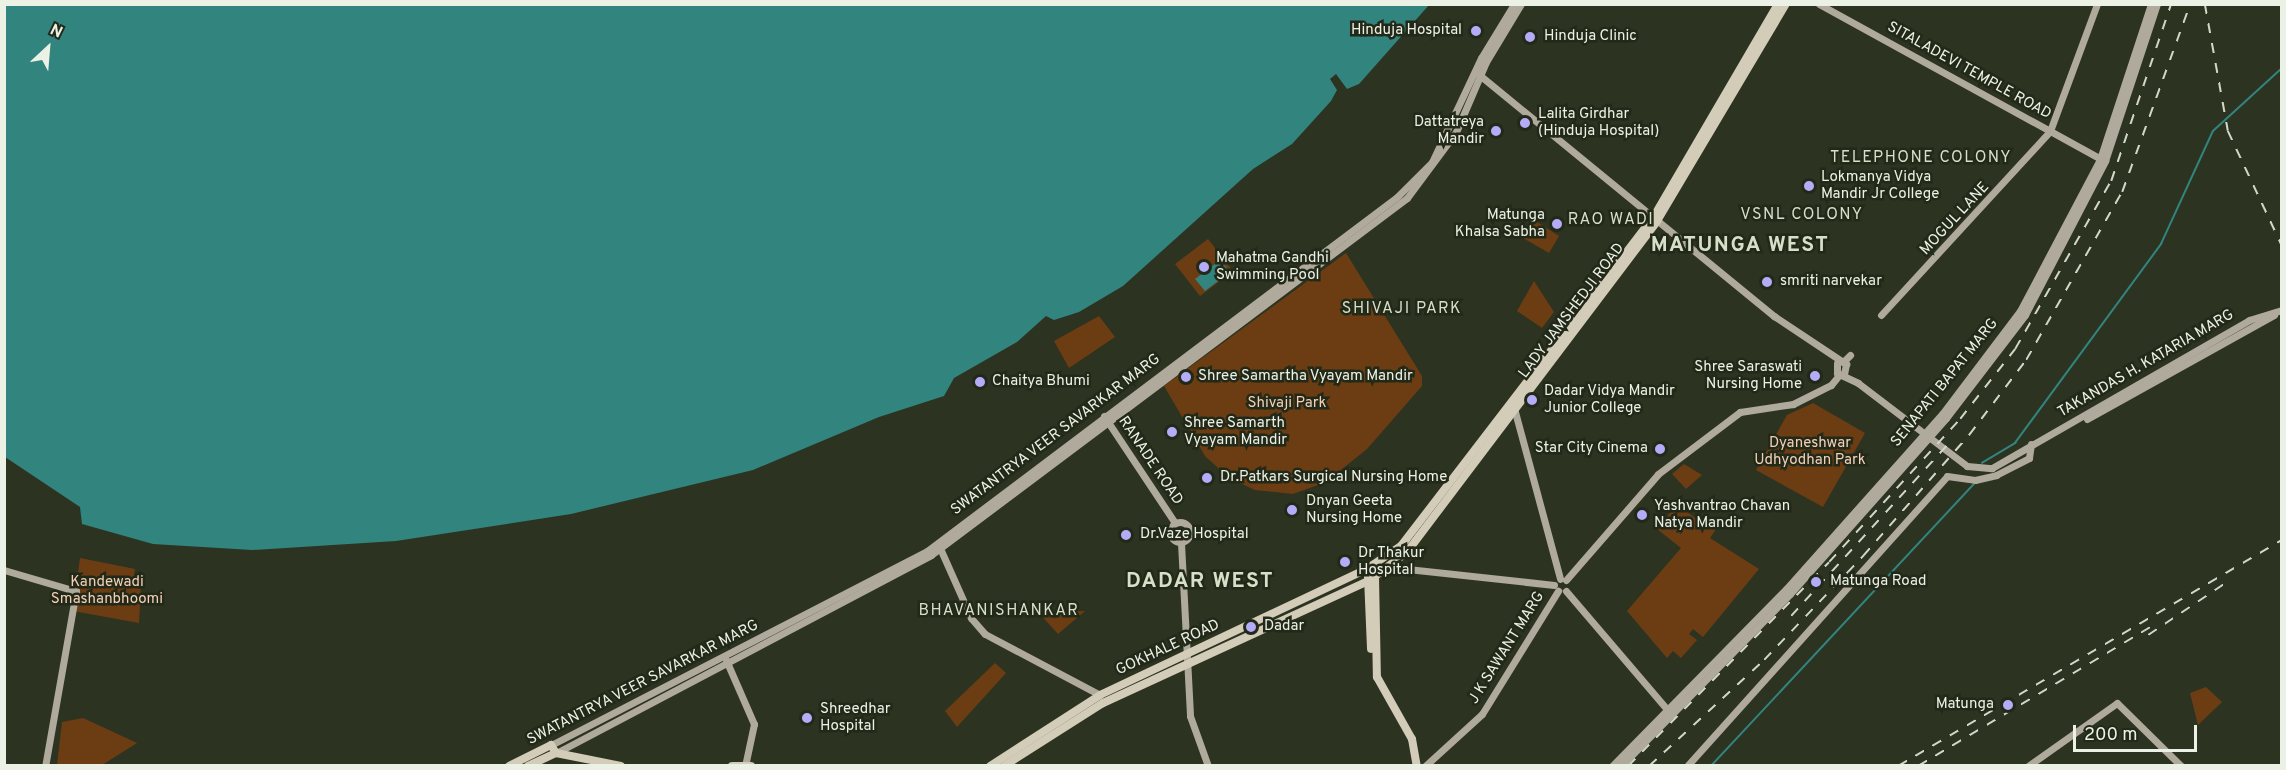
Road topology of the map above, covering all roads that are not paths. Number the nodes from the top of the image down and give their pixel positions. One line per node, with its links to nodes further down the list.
1 (1514, 4): 10 (main road, SWATANTRYA VEER SAVARKAR MARG)
2 (1521, 4): 10 (main road, SWATANTRYA VEER SAVARKAR MARG)
3 (1778, 4): 15 (main road, LADY JAMSHEDJI ROAD)
4 (1786, 4): 15 (main road, LADY JAMSHEDJI ROAD)
5 (1819, 4): 13 (main road, SITALADEVI TEMPLE ROAD)
6 (2097, 4): 13 (main road, MOGUL LANE)
7 (2151, 4): 9 (main road, SENAPATI BAPAT MARG)
8 (2157, 4): 9 (main road, SENAPATI BAPAT MARG)
9 (2147, 27): 14 (main road, SENAPATI BAPAT MARG)
10 (1479, 73): 11 (main road); 12 (main road, SWATANTRYA VEER SAVARKAR MARG); 25 (main road, SWATANTRYA VEER SAVARKAR MARG)
11 (1497, 87): 12 (main road); 15 (main road)
12 (1476, 91): 25 (main road, SWATANTRYA VEER SAVARKAR MARG)
13 (2050, 131): 14 (main road, SITALADEVI TEMPLE ROAD); 18 (main road, MOGUL LANE)
14 (2103, 160): 28 (main road, SENAPATI BAPAT MARG)
15 (1655, 220): 20 (main road); 22 (main road, LADY JAMSHEDJI ROAD); 23 (main road, LADY JAMSHEDJI ROAD)
16 (2282, 310): 24 (main road, TAKANDAS H. KATARIA MARG)
17 (2282, 314): 24 (main road, TAKANDAS H. KATARIA MARG)
18 (1881, 315)
19 (1850, 355): 20 (main road)
20 (1845, 372): 28 (main road); 29 (main road, TAKANDAS H. KATARIA MARG); 37 (main road, J K SAWANT MARG)
21 (1510, 390): 22 (main road)
22 (1515, 398): 34 (main road, LADY JAMSHEDJI ROAD)
23 (1514, 408): 26 (main road, LADY JAMSHEDJI ROAD); 27 (main road)
24 (2099, 410): 29 (main road, TAKANDAS H. KATARIA MARG)
25 (1105, 417): 30 (main road, RANADE ROAD); 32 (main road, SWATANTRYA VEER SAVARKAR MARG); 32 (main road, SWATANTRYA VEER SAVARKAR MARG)
26 (1506, 420): 27 (main road); 33 (main road, LADY JAMSHEDJI ROAD)
27 (1518, 426): 37 (main road)
28 (1924, 436): 41 (main road, SENAPATI BAPAT MARG)
29 (2030, 447): 58 (main road)
30 (1174, 524): 31 (main road); 31 (main road)
31 (1181, 543): 38 (main road)
32 (939, 545): 39 (main road, SWATANTRYA VEER SAVARKAR MARG); 40 (main road)
33 (1389, 567): 36 (main road, LADY JAMSHEDJI ROAD); 37 (main road)
34 (1368, 568): 36 (main road); 38 (main road, GOKHALE ROAD)
35 (4, 570): 45 (main road)
36 (1373, 578): 38 (main road, GOKHALE ROAD); 53 (main road); 54 (main road)
37 (1561, 585): 41 (main road); 55 (main road, J K SAWANT MARG)
38 (1187, 658): 40 (main road, GOKHALE ROAD); 51 (main road, GOKHALE ROAD); 52 (main road)
39 (727, 661): 42 (main road, SWATANTRYA VEER SAVARKAR MARG); 43 (main road, SWATANTRYA VEER SAVARKAR MARG); 44 (main road)
40 (1100, 695): 50 (main road, GOKHALE ROAD)
41 (1671, 715): 56 (main road, SENAPATI BAPAT MARG); 57 (main road, SENAPATI BAPAT MARG)
42 (551, 745): 43 (main road); 46 (main road, SWATANTRYA VEER SAVARKAR MARG)
43 (556, 753): 47 (main road, SWATANTRYA VEER SAVARKAR MARG); 48 (main road)
44 (744, 763): 49 (main road)
45 (45, 765)
46 (508, 765)
47 (528, 765)
48 (621, 765)
49 (732, 765)
50 (990, 765)
51 (1004, 765)
52 (1208, 765)
53 (1413, 765)
54 (1418, 765)
55 (1425, 765)
56 (1612, 765)
57 (1621, 765)
58 (1688, 765)
59 (2028, 765): 61 (main road)
60 (2036, 765): 61 (main road)
61 (2180, 765)

